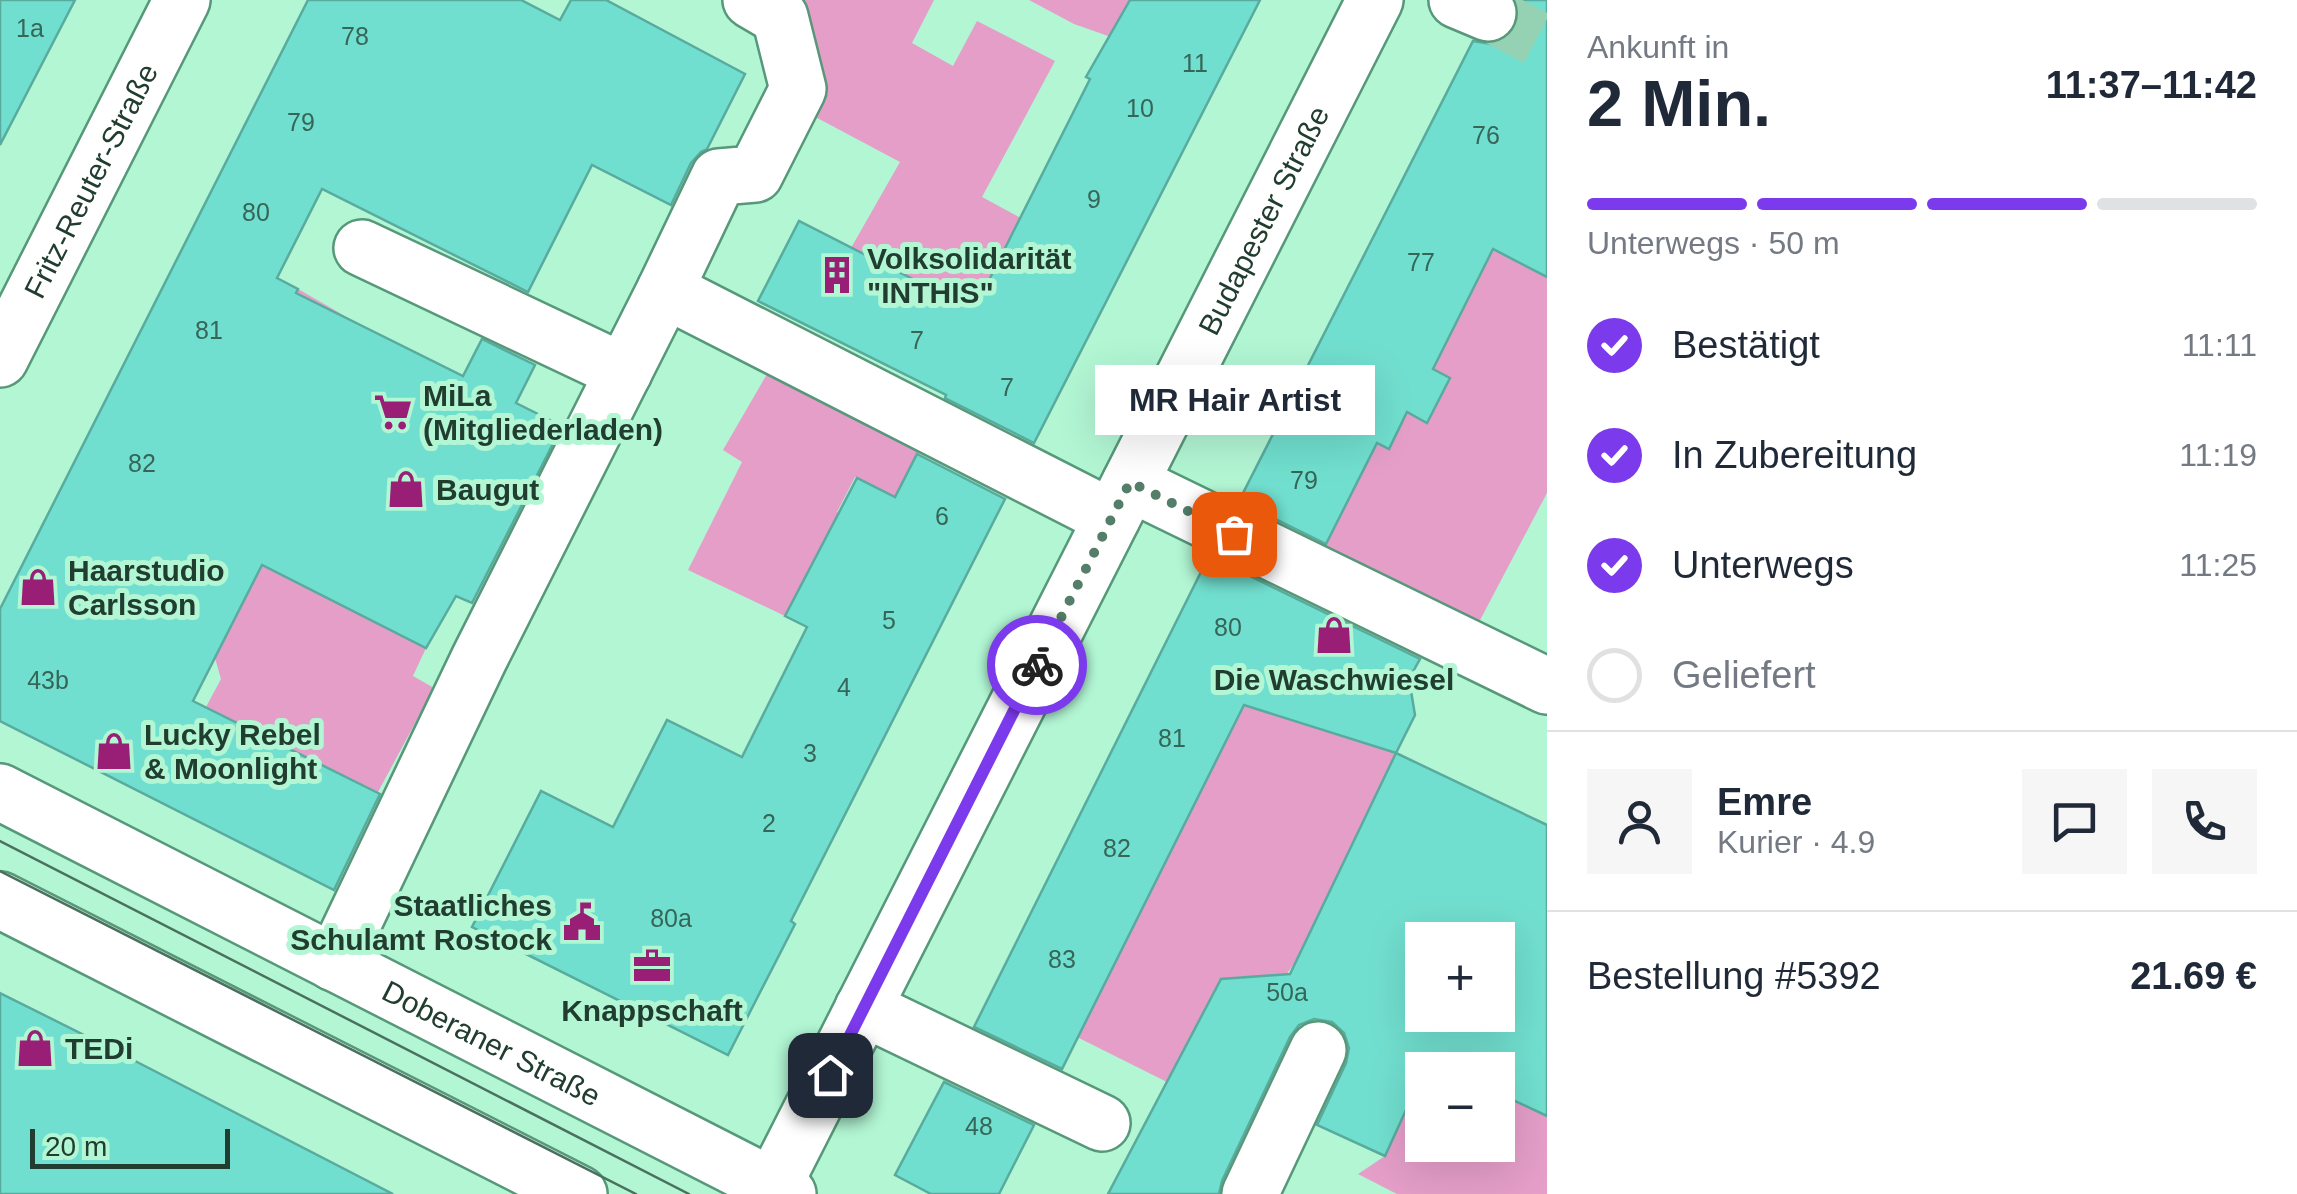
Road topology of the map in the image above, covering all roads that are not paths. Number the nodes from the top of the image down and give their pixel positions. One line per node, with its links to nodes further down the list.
1 (182, 0): 6 (street, Fritz-Reuter-Straße)
2 (751, 0): 5 (street)
3 (1375, 0): 8 (street, Budapester Straße)
4 (362, 248): 7 (street)
5 (665, 290): 7 (street); 8 (street)
6 (0, 360)
7 (624, 372): 12 (street)
8 (1121, 500): 9 (street); 13 (street, Budapester Straße)
9 (1547, 686)
10 (0, 792): 12 (street, Doberaner Straße)
11 (0, 900): 17 (street)
12 (334, 962): 16 (street, Doberaner Straße)
13 (863, 1008): 15 (street); 16 (street, Budapester Straße)
14 (1318, 1050): 18 (street)
15 (1102, 1123)
16 (776, 1192)
17 (579, 1194)
18 (1250, 1194)

